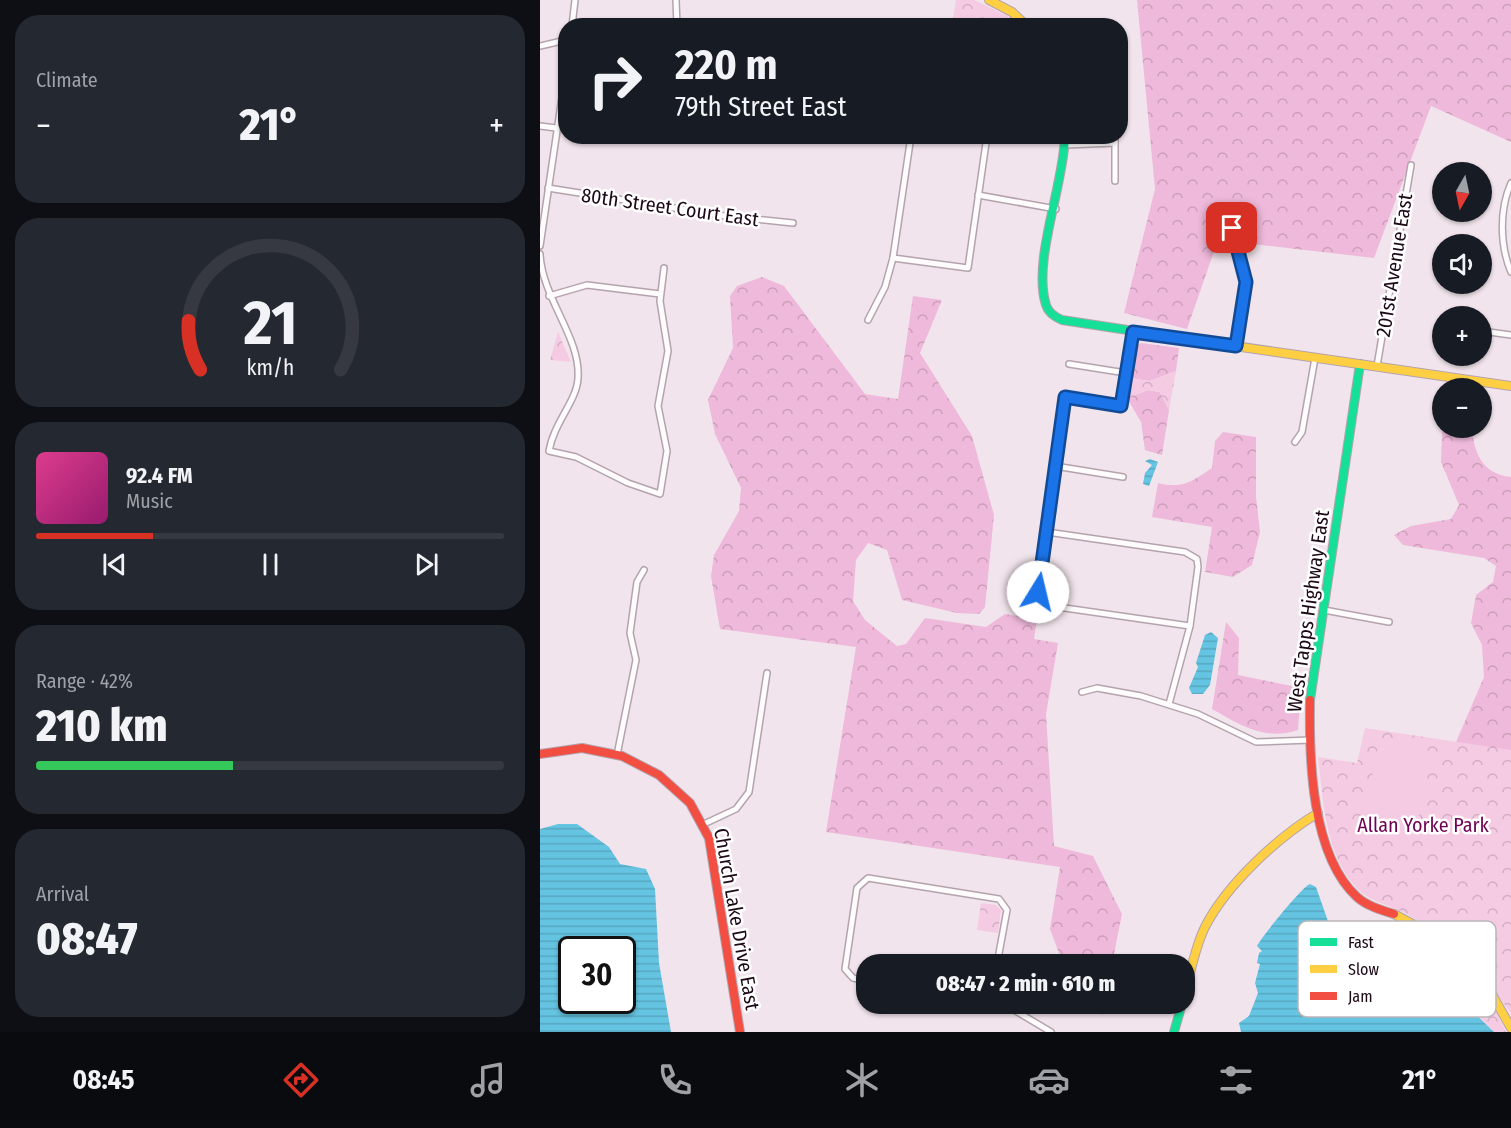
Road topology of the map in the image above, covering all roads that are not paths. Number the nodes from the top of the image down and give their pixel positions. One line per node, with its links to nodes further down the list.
1 (576, 0): 4 (street)
2 (676, 0): 5 (street)
3 (989, 0): 6 (street)
4 (573, 18)
5 (677, 18)
6 (1015, 18)
7 (558, 42): 8 (street)
8 (540, 46)
9 (558, 117): 11 (street)
10 (540, 126): 11 (street)
11 (556, 128): 19 (street)
12 (910, 144): 26 (street)
13 (986, 144): 20 (street)
14 (1066, 144): 21 (street)
15 (1115, 144): 17 (street)
16 (1411, 165): 39 (street, 201st Avenue East)
17 (1115, 181)
18 (1511, 183): 28 (street)
19 (548, 188): 22 (street, 80th Street Court East); 24 (street)
20 (978, 195): 21 (street); 26 (street)
21 (1056, 209): 32 (street)
22 (793, 223)
23 (1232, 228): 35 (street)
24 (540, 246)
25 (540, 254): 30 (street)
26 (893, 258): 31 (street)
27 (664, 268): 29 (street)
28 (1511, 272)
29 (660, 294): 30 (street); 30 (street)
30 (549, 296)
31 (867, 320)
32 (1133, 332): 35 (street); 40 (street)
33 (1492, 332): 34 (street)
34 (1511, 335)
35 (1236, 346): 36 (street)
36 (1315, 358): 38 (street); 42 (street)
37 (1070, 364): 40 (street)
38 (1360, 364): 39 (street); 47 (street, West Tapps Highway East)
39 (1377, 366): 41 (street)
40 (1126, 373): 43 (street)
41 (1511, 386)
42 (1295, 442)
43 (1055, 466): 44 (street); 45 (street)
44 (1123, 477)
45 (1047, 532): 49 (street); 49 (street)
46 (644, 570): 55 (street)
47 (1324, 610): 48 (street); 53 (street, West Tapps Highway East)
48 (1389, 622)
49 (1190, 626): 52 (street)
50 (767, 673): 57 (street)
51 (1082, 692): 52 (street)
52 (1169, 704): 53 (street)
53 (1311, 740): 56 (street, West Tapps Highway East)
54 (540, 754): 55 (street, Church Lake Drive East)
55 (617, 755): 57 (street, Church Lake Drive East)
56 (1318, 813): 58 (street, West Tapps Highway East); 60 (street)
57 (704, 824): 66 (street, Church Lake Drive East)
58 (1409, 921)
59 (999, 954): 61 (street)
60 (1195, 960)
61 (856, 978)
62 (1496, 1002): 65 (street, West Tapps Highway East)
63 (1021, 1014): 67 (street)
64 (1179, 1014): 68 (street)
65 (1511, 1028)
66 (740, 1032)
67 (1051, 1032)
68 (1174, 1032)

